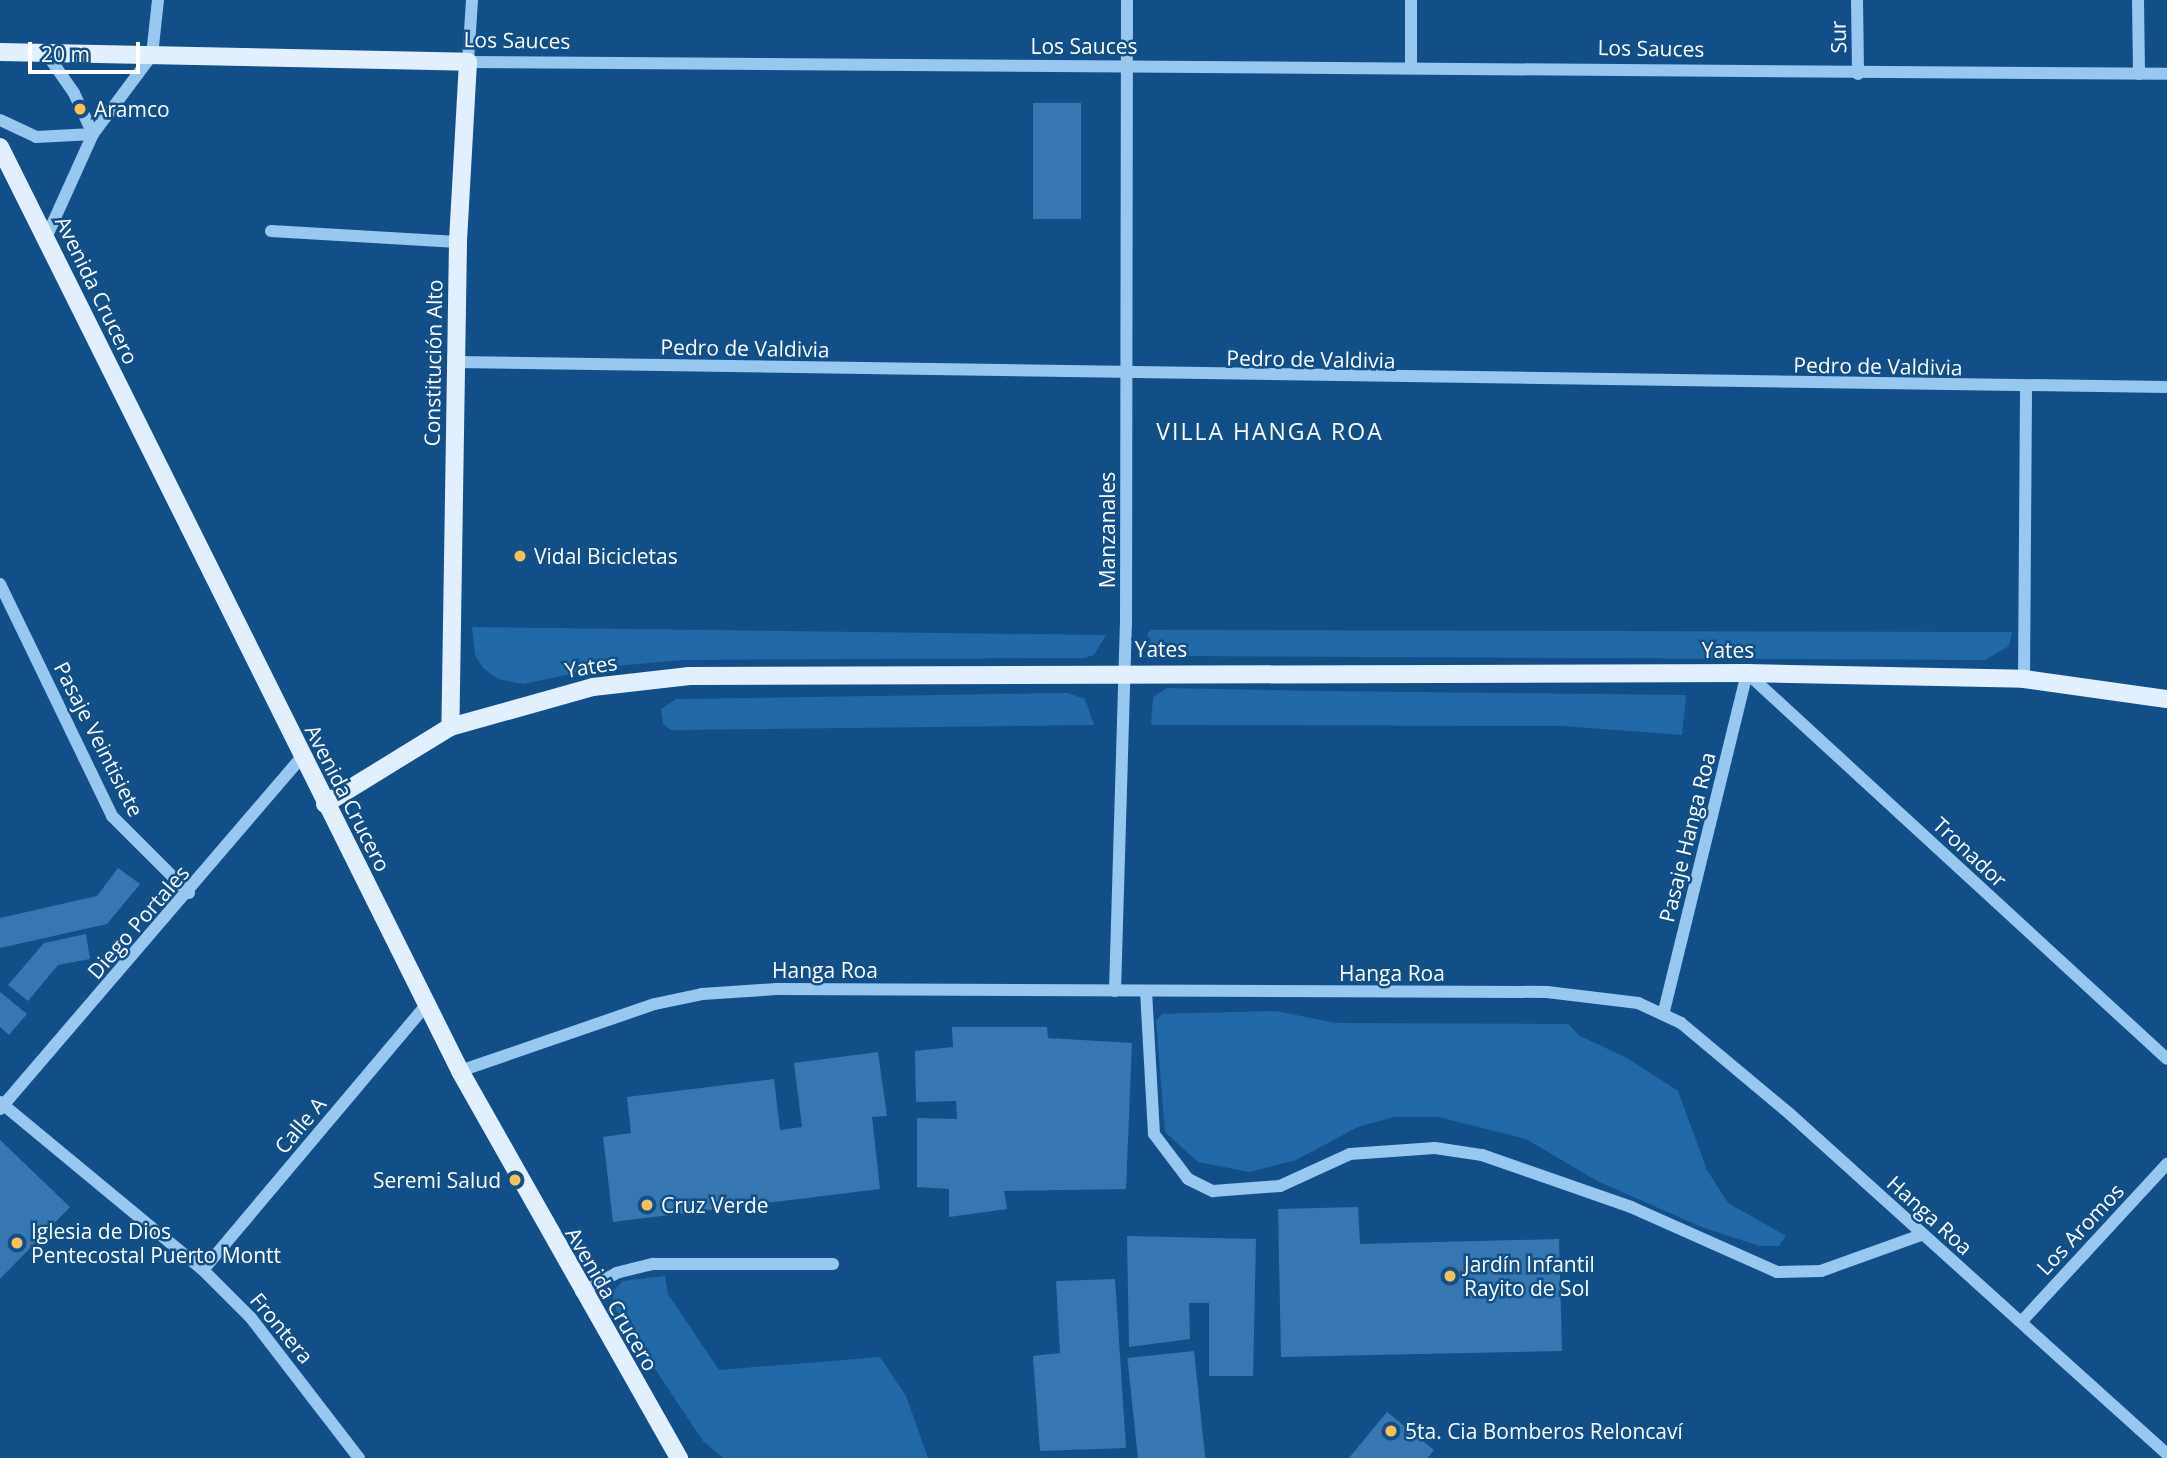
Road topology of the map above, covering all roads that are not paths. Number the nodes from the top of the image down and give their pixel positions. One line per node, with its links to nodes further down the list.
1 (158, 0): 9 (street)
2 (471, 0): 10 (street, Constitución Alto)
3 (1127, 0): 12 (street, Manzanales)
4 (1411, 0): 11 (street)
5 (1857, 0): 13 (street, Sur)
6 (2138, 0): 14 (street)
7 (44, 50): 8 (main road, Los Sauces); 9 (main road, Los Sauces); 17 (street)
8 (0, 52)
9 (152, 55): 10 (main road, Los Sauces); 17 (street)
10 (468, 62): 12 (street, Los Sauces); 21 (main road, Constitución Alto)
11 (1411, 68): 12 (street, Los Sauces); 13 (street, Los Sauces)
12 (1128, 69): 23 (street, Manzanales)
13 (1858, 74): 14 (street, Los Sauces)
14 (2139, 74): 15 (street, Los Sauces)
15 (2167, 75)
16 (0, 120): 17 (street)
17 (93, 134): 20 (street)
18 (0, 147): 20 (main road, Avenida Crucero)
19 (271, 232): 21 (street)
20 (46, 238): 32 (main road, Avenida Crucero)
21 (458, 242): 22 (main road, Constitución Alto)
22 (456, 362): 23 (street, Pedro de Valdivia); 31 (main road, Constitución Alto)
23 (1127, 376): 24 (street, Pedro de Valdivia); 27 (street, Manzanales)
24 (2026, 387): 25 (street, Pedro de Valdivia); 29 (street)
25 (2167, 387)
26 (0, 584): 34 (street, Pasaje Veintisiete)
27 (1125, 672): 28 (main road, Yates); 31 (main road, Yates); 35 (street, Manzanales)
28 (1747, 673): 29 (main road, Yates); 38 (street, Pasaje Hanga Roa); 39 (street, Tronador)
29 (2024, 679): 30 (main road, Yates)
30 (2167, 699)
31 (450, 727): 33 (main road, Yates)
32 (302, 757): 33 (main road, Avenida Crucero); 34 (street, Diego Portales)
33 (325, 804): 37 (main road, Avenida Crucero)
34 (190, 893): 41 (street, Diego Portales)
35 (1115, 991): 36 (street, Hanga Roa); 40 (street, Hanga Roa)
36 (1146, 991): 38 (street, Hanga Roa); 43 (street)
37 (426, 1004): 40 (main road, Avenida Crucero); 45 (street, Calle A)
38 (1664, 1011): 43 (street, Hanga Roa)
39 (2167, 1059)
40 (460, 1071): 46 (main road, Avenida Crucero)
41 (1, 1105): 45 (street, Frontera)
42 (2167, 1164): 47 (street, Los Aromos)
43 (1921, 1235): 47 (street, Hanga Roa)
44 (833, 1264): 46 (street)
45 (203, 1270): 49 (street, Frontera)
46 (581, 1292): 50 (main road, Avenida Crucero)
47 (2022, 1321): 48 (street, Hanga Roa)
48 (2167, 1454)
49 (359, 1458)
50 (679, 1458)

